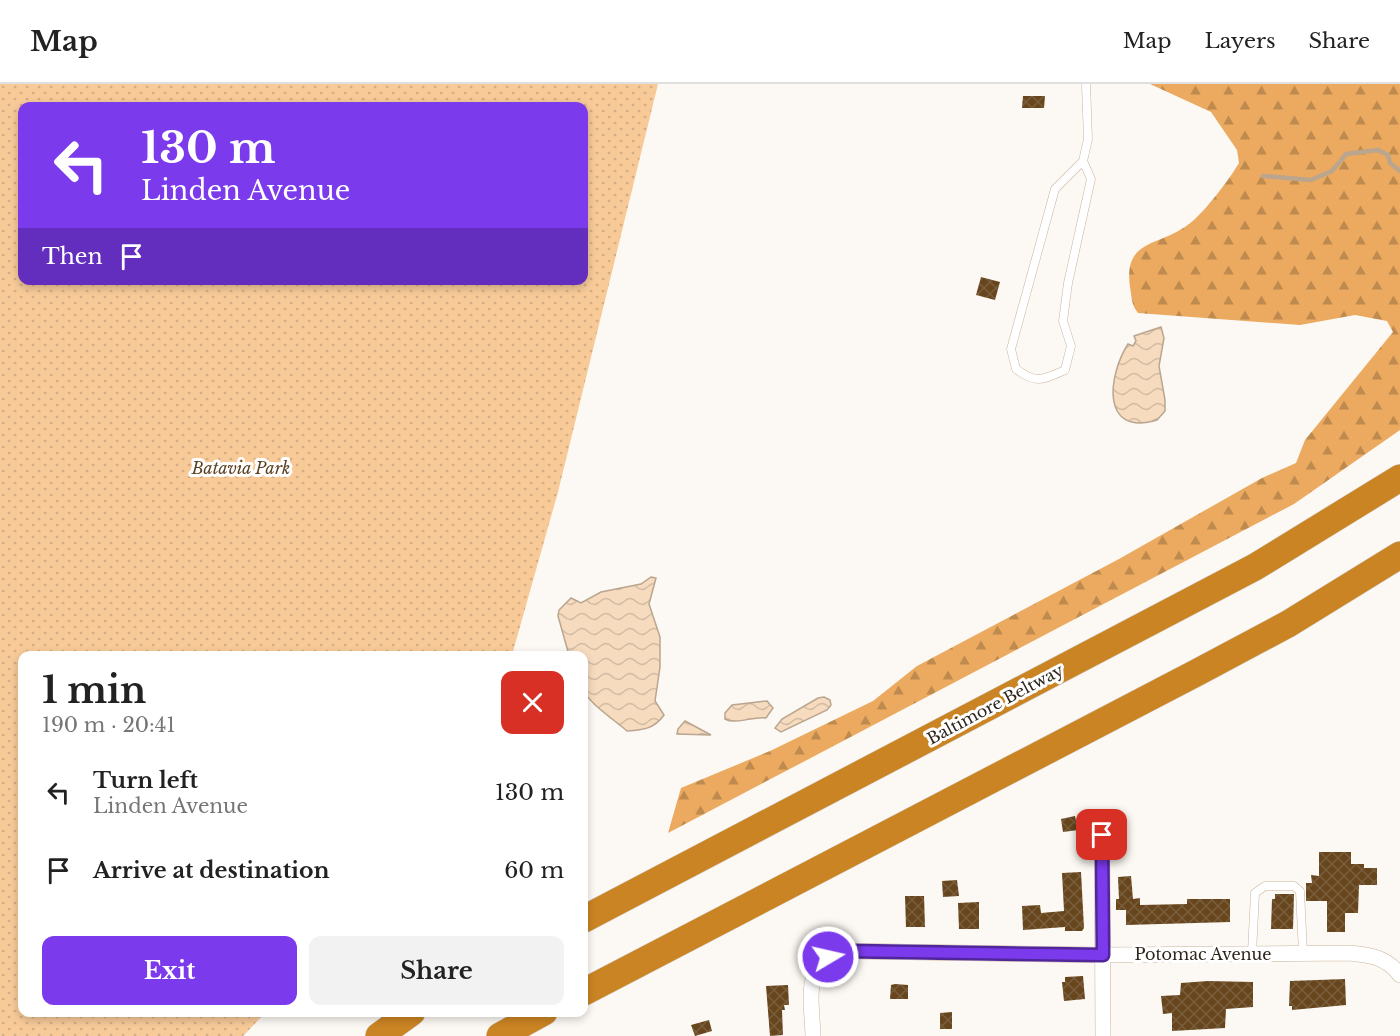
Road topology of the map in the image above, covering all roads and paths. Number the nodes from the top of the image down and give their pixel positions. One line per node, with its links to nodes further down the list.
1 (1086, 84): 2 (lane)
2 (1083, 161): 2 (lane)
3 (1400, 478): 6 (highway, Baltimore Beltway)
4 (1400, 555): 11 (highway)
5 (1102, 835): 9 (street)
6 (588, 917)
7 (1252, 953): 8 (street, Potomac Avenue); 8 (lane); 9 (street, Potomac Avenue)
8 (1303, 953): 10 (street, Potomac Avenue)
9 (1103, 955): 16 (street, Potomac Avenue); 17 (street)
10 (1397, 972)
11 (588, 990)
12 (405, 1017): 14 (highway)
13 (535, 1017): 15 (highway)
14 (379, 1036)
15 (500, 1036)
16 (813, 1036)
17 (1103, 1036)

